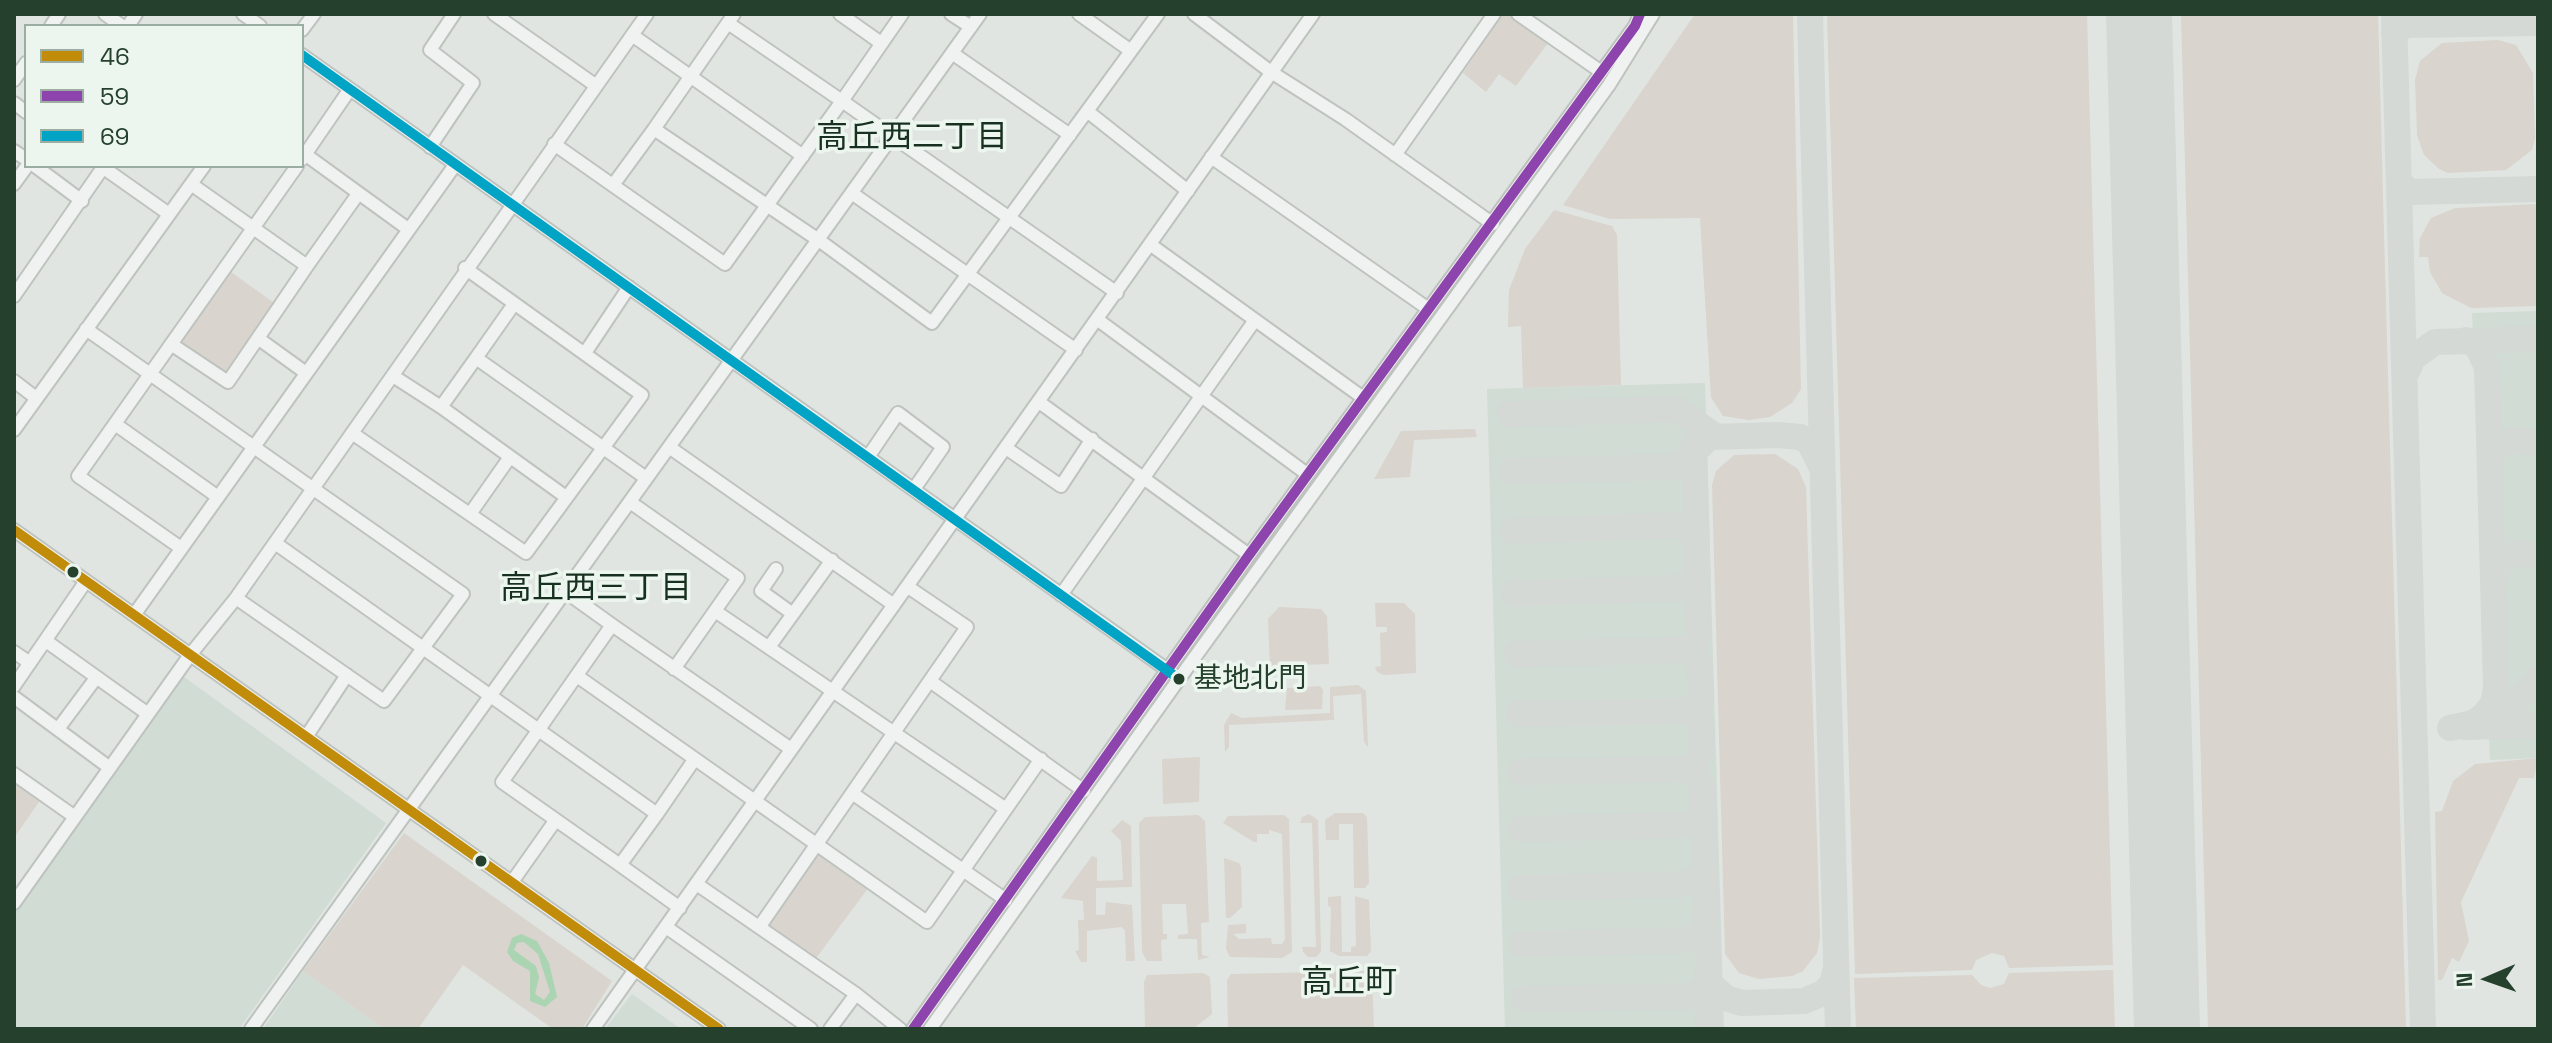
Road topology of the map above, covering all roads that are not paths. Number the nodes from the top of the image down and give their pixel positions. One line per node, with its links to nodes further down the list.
1 (454, 14): 34 (street)
2 (494, 14): 26 (street)
3 (647, 14): 18 (street)
4 (840, 14): 19 (street)
5 (902, 14): 19 (street)
6 (951, 14): 17 (street)
7 (980, 14): 17 (street)
8 (1079, 14): 20 (street)
9 (1158, 14): 20 (street)
10 (1194, 14): 24 (street)
11 (1313, 14): 24 (street)
12 (1494, 14): 36 (street)
13 (1518, 14): 23 (street)
14 (1640, 14): 23 (street)
15 (1653, 14): 59 (street)
16 (731, 19): 25 (street); 28 (street)
17 (971, 27): 21 (street)
18 (632, 35): 25 (street); 26 (street)
19 (881, 43): 28 (street)
20 (1131, 51): 29 (street)
21 (952, 53): 31 (street); 32 (street)
22 (304, 56): 27 (street)
23 (1600, 71): 56 (street)
24 (1271, 72): 36 (street); 39 (street)
25 (690, 78): 30 (street); 38 (street)
26 (595, 85): 33 (street)
27 (350, 89): 34 (street); 35 (street)
28 (842, 101): 32 (street); 38 (street)
29 (1087, 111): 31 (street); 48 (street)
30 (654, 129): 47 (street); 53 (street)
31 (1070, 135): 55 (street)
32 (895, 136): 50 (street); 55 (street)
33 (554, 144): 47 (street); 52 (street)
34 (430, 147): 40 (street)
35 (304, 154)
36 (1395, 155): 56 (street)
37 (304, 156): 49 (street)
38 (803, 156): 53 (street)
39 (1211, 157): 48 (street); 69 (street)
40 (455, 165): 52 (street); 58 (street)
41 (38, 168): 51 (street)
42 (102, 168): 51 (street)
43 (106, 168): 54 (street)
44 (203, 168): 46 (street)
45 (296, 168): 57 (street)
46 (191, 184): 54 (street); 57 (street)
47 (613, 185): 53 (street)
48 (1188, 191): 61 (street)
49 (358, 194): 58 (street); 62 (street)
50 (853, 194): 60 (street); 64 (street)
51 (82, 201): 67 (street)
52 (511, 204): 63 (street); 65 (street)
53 (768, 206): 60 (street)
54 (169, 214): 72 (street)
55 (1010, 218): 64 (street); 66 (street)
56 (1489, 221): 59 (street); 69 (street)
57 (254, 227): 62 (street); 74 (street)
58 (408, 229): 79 (street)
59 (1503, 230): 135 (street)
60 (820, 241): 64 (street); 78 (street)
61 (1151, 245): 66 (street); 71 (street)
62 (307, 266): 73 (street)
63 (465, 268): 68 (street); 81 (street)
64 (968, 274): 75 (street)
65 (629, 287): 76 (street); 78 (street)
66 (1117, 293): 70 (street)
67 (14, 296)
68 (514, 304): 76 (street); 77 (street)
69 (1427, 308): 83 (street)
70 (1098, 320): 75 (street); 85 (street)
71 (1255, 320): 83 (street); 85 (street)
72 (86, 329): 80 (street); 84 (street)
73 (259, 339): 74 (street); 79 (street)
74 (171, 344): 80 (street)
75 (1076, 350): 86 (street)
76 (585, 353): 94 (street)
77 (476, 358): 87 (street); 94 (street)
78 (732, 361): 93 (street); 97 (street)
79 (306, 373): 92 (street)
80 (151, 375): 88 (street); 92 (street)
81 (393, 376): 87 (street); 90 (street)
82 (14, 381): 84 (street)
83 (1362, 397): 98 (street)
84 (36, 398): 89 (street)
85 (1200, 398): 98 (street); 99 (street)
86 (1039, 402): 91 (street); 95 (street)
87 (441, 407): 96 (street)
88 (115, 424): 103 (street); 110 (street)
89 (14, 430)
90 (352, 433): 101 (street); 106 (street)
91 (1092, 439): 95 (street); 99 (street)
92 (254, 447): 101 (street); 103 (street)
93 (669, 447): 100 (street); 112 (street)
94 (603, 448): 100 (street); 104 (street)
95 (1006, 448): 107 (street)
96 (510, 457): 104 (street); 106 (street)
97 (868, 457): 102 (street); 102 (street)
98 (1307, 474): 111 (street)
99 (1145, 477): 111 (street); 117 (street)
100 (646, 478): 105 (street)
101 (313, 489): 109 (street); 126 (street)
102 (914, 489): 107 (street)
103 (218, 497): 110 (street)
104 (566, 497): 106 (street)
105 (630, 502): 116 (street); 120 (street)
106 (470, 514)
107 (956, 519): 115 (street); 117 (street)
108 (14, 530): 114 (street)
109 (275, 543): 118 (street); 126 (street)
110 (181, 548): 122 (street)
111 (1249, 555): 131 (street)
112 (832, 560): 119 (street); 121 (street)
113 (776, 569): 121 (street)
114 (86, 581): 122 (street); 124 (street)
115 (908, 587): 119 (street); 136 (street)
116 (566, 592): 123 (street); 139 (street)
117 (1061, 595): 131 (street)
118 (236, 598): 128 (street); 132 (street)
119 (894, 605): 138 (street)
120 (715, 611): 125 (street); 130 (street)
121 (793, 614): 125 (street)
122 (134, 615): 128 (street)
123 (612, 625): 130 (street); 133 (street)
124 (46, 641): 129 (street); 134 (street)
125 (769, 647): 138 (street)
126 (425, 648): 132 (street); 139 (street)
127 (14, 652): 129 (street)
128 (190, 655): 141 (street); 145 (street)
129 (30, 663): 137 (street)
130 (674, 669): 146 (street)
131 (1166, 670): 135 (street); 151 (street)
132 (347, 675): 145 (street)
133 (577, 676): 142 (street); 148 (street)
134 (96, 678): 141 (street); 143 (street)
135 (1179, 679): 178 (street)
136 (930, 681): 144 (street); 147 (street)
137 (14, 686)
138 (834, 691): 144 (street); 146 (street)
139 (490, 693): 142 (street); 154 (street)
140 (14, 697): 143 (street)
141 (148, 714): 149 (street)
142 (539, 727): 156 (street); 158 (street)
143 (58, 729): 149 (street)
144 (893, 735): 152 (street); 155 (street)
145 (306, 737): 154 (street)
146 (791, 749): 153 (street)
147 (1041, 759): 151 (street); 155 (street)
148 (694, 760): 153 (street); 156 (street)
149 (110, 768): 157 (street)
150 (14, 774): 157 (street)
151 (1084, 791): 164 (street)
152 (852, 793): 159 (street); 161 (street)
153 (755, 802): 159 (street); 163 (street)
154 (407, 808): 162 (street); 171 (street)
155 (1006, 809): 161 (street)
156 (657, 814): 160 (street)
157 (75, 817): 165 (street)
158 (555, 821): 160 (street); 162 (street)
159 (813, 846): 161 (street); 167 (street)
160 (620, 865): 166 (street)
161 (966, 870): 164 (street)
162 (512, 882): 169 (street)
163 (698, 885): 166 (street); 167 (street)
164 (1006, 900): 177 (street)
165 (14, 903)
166 (680, 908): 168 (street)
167 (760, 926): 170 (street)
168 (666, 927): 169 (street); 174 (street)
169 (635, 969): 172 (street); 173 (street)
170 (856, 994): 175 (street); 176 (street)
171 (251, 1029)
172 (593, 1029)
173 (719, 1029)
174 (811, 1029)
175 (830, 1029)
176 (900, 1029)
177 (913, 1029)
178 (930, 1029)

